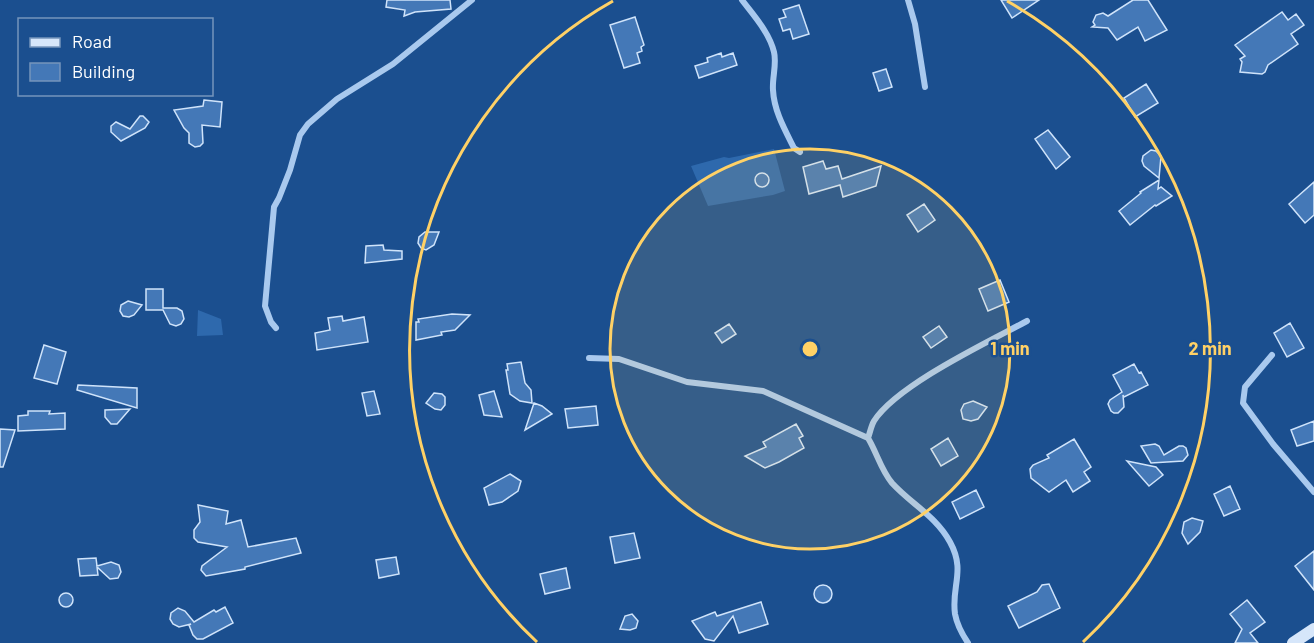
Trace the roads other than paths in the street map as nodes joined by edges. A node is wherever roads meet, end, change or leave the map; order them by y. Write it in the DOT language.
graph roads {
  1 [pos="472,0"];
  2 [pos="742,0"];
  3 [pos="908,0"];
  4 [pos="925,87"];
  5 [pos="800,152"];
  6 [pos="1026,321"];
  7 [pos="276,328"];
  8 [pos="1272,355"];
  9 [pos="589,358"];
  10 [pos="868,438"];
  11 [pos="1314,492"];
  12 [pos="1314,629"];
  13 [pos="968,643"];
  14 [pos="1293,643"];
  1 -- 7 [label="street"];
  2 -- 5 [label="street"];
  3 -- 4 [label="street"];
  6 -- 10 [label="street"];
  8 -- 11 [label="street"];
  9 -- 10 [label="street"];
  10 -- 13 [label="street"];
  12 -- 14 [label="street"];
}
